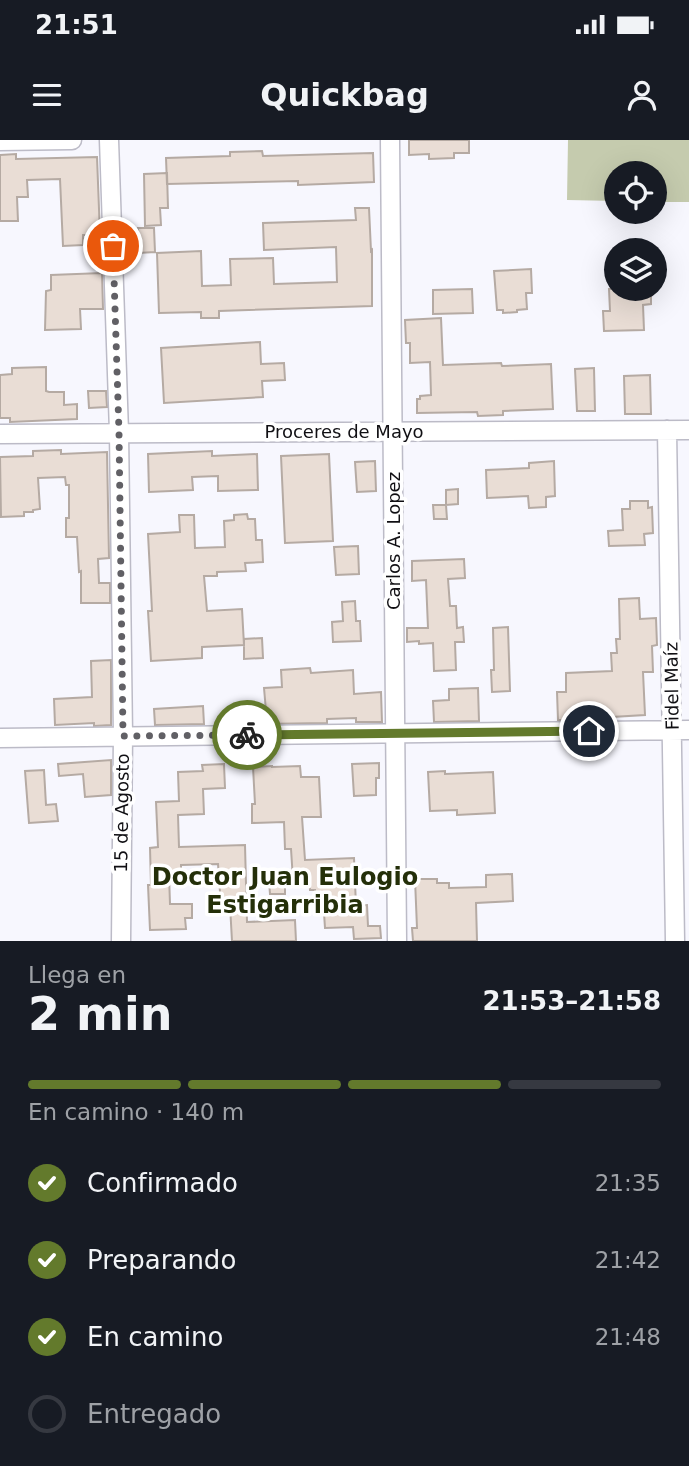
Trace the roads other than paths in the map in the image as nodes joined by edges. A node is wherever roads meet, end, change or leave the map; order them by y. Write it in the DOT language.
graph roads {
  1 [pos="72,140"];
  2 [pos="109,140"];
  3 [pos="390,140"];
  4 [pos="0,141"];
  5 [pos="667,430"];
  6 [pos="689,430"];
  7 [pos="119,432"];
  8 [pos="393,432"];
  9 [pos="0,433"];
  10 [pos="681,730"];
  11 [pos="395,733"];
  12 [pos="123,736"];
  13 [pos="0,738"];
  14 [pos="121,941"];
  15 [pos="397,941"];
  16 [pos="675,941"];
  1 -- 4 [label="street"];
  2 -- 7 [label="street, 15 de Agosto"];
  3 -- 8 [label="street, Carlos A. Lopez"];
  5 -- 6 [label="street, Proceres de Mayo"];
  5 -- 8 [label="street, Proceres de Mayo"];
  5 -- 10 [label="street, Fidel Maíz"];
  7 -- 8 [label="street, Proceres de Mayo"];
  7 -- 9 [label="street, Proceres de Mayo"];
  7 -- 12 [label="street, 15 de Agosto"];
  8 -- 11 [label="street, Carlos A. Lopez"];
  10 -- 11 [label="street"];
  10 -- 16 [label="street, Fidel Maíz"];
  11 -- 12 [label="street"];
  11 -- 15 [label="street, Carlos A. Lopez"];
  12 -- 13 [label="street"];
  12 -- 14 [label="street, 15 de Agosto"];
}
